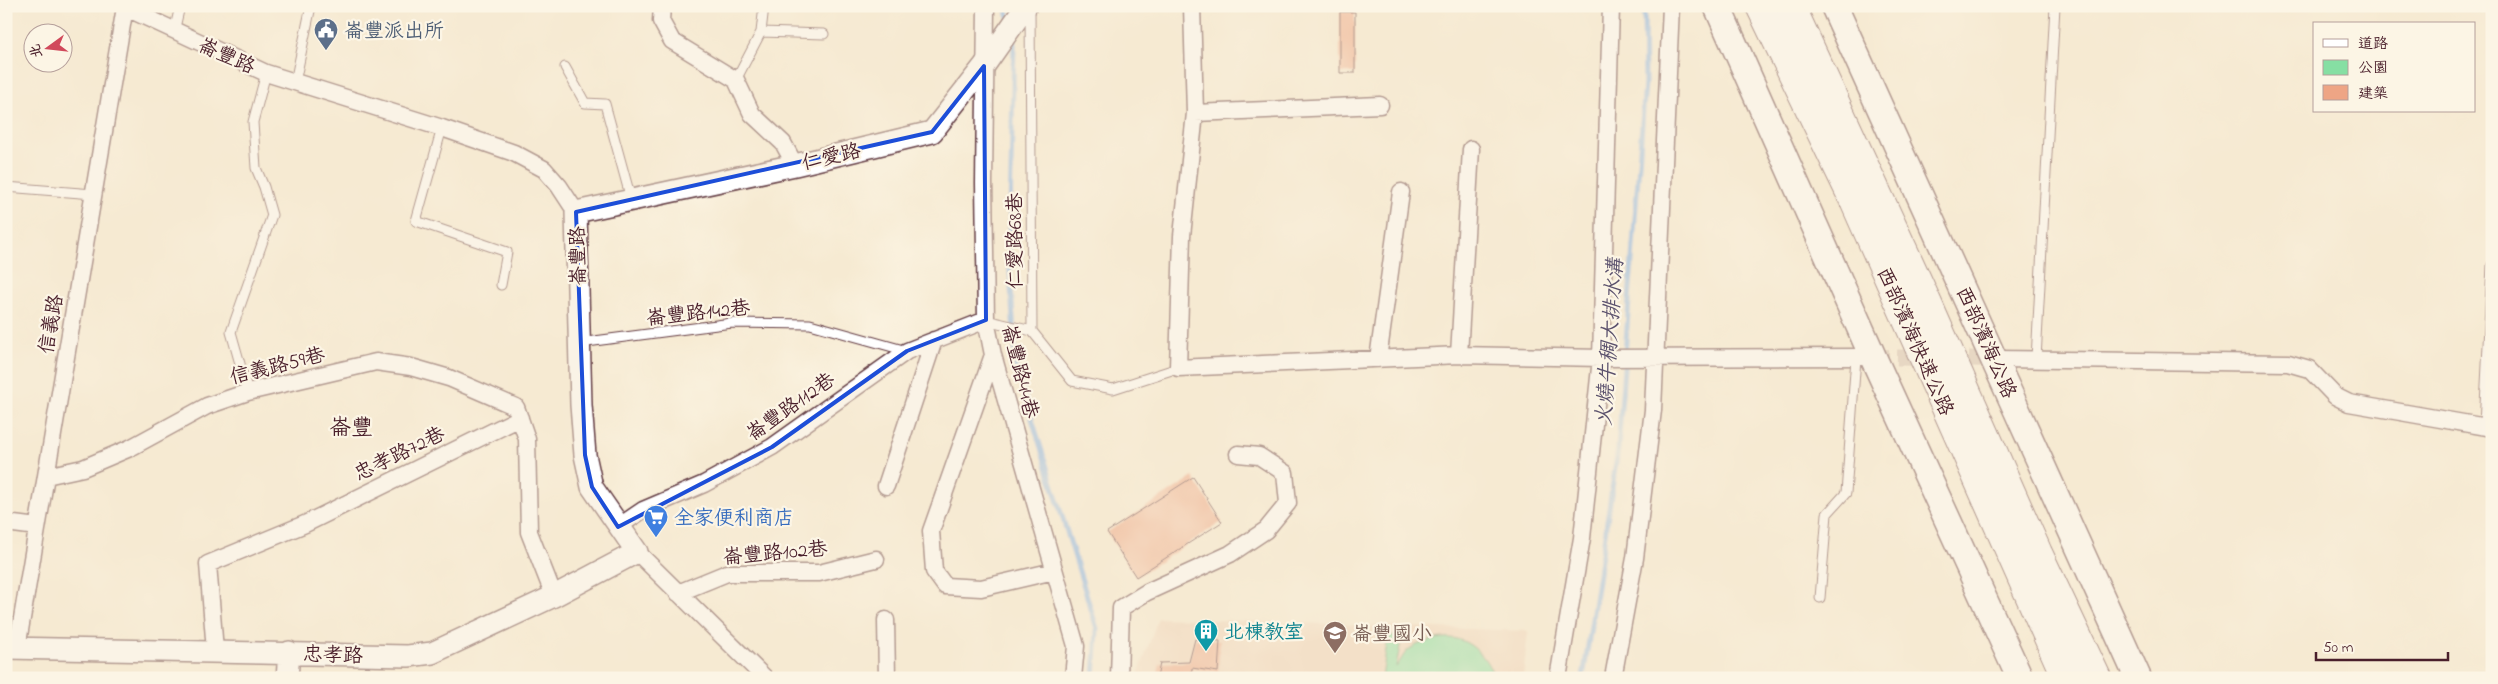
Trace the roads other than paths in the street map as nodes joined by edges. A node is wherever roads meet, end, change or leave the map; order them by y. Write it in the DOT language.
graph roads {
  1 [pos="180,6"];
  2 [pos="310,6"];
  3 [pos="662,6"];
  4 [pos="764,6"];
  5 [pos="986,6"];
  6 [pos="1026,6"];
  7 [pos="1030,6"];
  8 [pos="1192,6"];
  9 [pos="1611,6"];
  10 [pos="1671,6"];
  11 [pos="1717,6"];
  12 [pos="1760,6"];
  13 [pos="1791,6"];
  14 [pos="1834,6"];
  15 [pos="2055,6"];
  16 [pos="124,7"];
  17 [pos="174,32"];
  18 [pos="761,32"];
  19 [pos="824,34"];
  20 [pos="984,66"];
  21 [pos="565,67"];
  22 [pos="266,73"];
  23 [pos="736,80"];
  24 [pos="295,82"];
  25 [pos="1380,105"];
  26 [pos="1195,113"];
  27 [pos="442,128"];
  28 [pos="1472,149"];
  29 [pos="795,164"];
  30 [pos="6,187"];
  31 [pos="1401,192"];
  32 [pos="93,194"];
  33 [pos="631,199"];
  34 [pos="576,212"];
  35 [pos="2492,265"];
  36 [pos="501,285"];
  37 [pos="986,320"];
  38 [pos="1032,331"];
  39 [pos="934,340"];
  40 [pos="580,343"];
  41 [pos="907,351"];
  42 [pos="993,355"];
  43 [pos="1459,355"];
  44 [pos="1865,357"];
  45 [pos="1601,358"];
  46 [pos="1656,358"];
  47 [pos="1378,359"];
  48 [pos="1995,359"];
  49 [pos="2036,359"];
  50 [pos="1178,368"];
  51 [pos="248,392"];
  52 [pos="520,418"];
  53 [pos="2488,426"];
  54 [pos="1238,454"];
  55 [pos="46,476"];
  56 [pos="886,486"];
  57 [pos="6,523"];
  58 [pos="618,526"];
  59 [pos="37,527"];
  60 [pos="637,552"];
  61 [pos="876,559"];
  62 [pos="1054,571"];
  63 [pos="678,592"];
  64 [pos="554,596"];
  65 [pos="1820,598"];
  66 [pos="886,620"];
  67 [pos="12,648"];
  68 [pos="215,651"];
  69 [pos="289,652"];
  70 [pos="287,678"];
  71 [pos="766,678"];
  72 [pos="887,678"];
  73 [pos="1072,678"];
  74 [pos="1119,678"];
  75 [pos="1558,678"];
  76 [pos="1613,678"];
  77 [pos="2020,678"];
  78 [pos="2066,678"];
  79 [pos="2097,678"];
  80 [pos="2138,678"];
  1 -- 17 [label="lane"];
  2 -- 24 [label="lane"];
  3 -- 23 [label="street"];
  4 -- 18 [label="lane"];
  5 -- 20 [label="street, 崙豐路44巷"];
  6 -- 20 [label="street, 仁愛路"];
  7 -- 38 [label="lane, 仁愛路68巷"];
  8 -- 26 [label="street"];
  9 -- 45 [label="street"];
  10 -- 46 [label="street"];
  11 -- 44 [label="main road"];
  12 -- 78 [label="highway, 西部濱海快速公路"];
  13 -- 79 [label="highway, 西部濱海快速公路"];
  14 -- 48 [label="main road, 西部濱海公路"];
  15 -- 49 [label="lane"];
  16 -- 17 [label="street, 崙豐路"];
  16 -- 32 [label="street, 信義路"];
  17 -- 22 [label="street, 崙豐路"];
  18 -- 19 [label="lane"];
  18 -- 23 [label="lane"];
  20 -- 29 [label="street, 仁愛路"];
  20 -- 37 [label="street, 崙豐路44巷"];
  21 -- 33 [label="lane"];
  22 -- 24 [label="street, 崙豐路"];
  22 -- 51 [label="lane"];
  23 -- 29 [label="street"];
  24 -- 27 [label="street, 崙豐路"];
  25 -- 26 [label="street"];
  26 -- 50 [label="street"];
  27 -- 34 [label="street, 崙豐路"];
  27 -- 36 [label="lane"];
  28 -- 43 [label="street"];
  29 -- 33 [label="street, 仁愛路"];
  30 -- 32 [label="lane"];
  31 -- 47 [label="street"];
  32 -- 55 [label="street, 信義路"];
  33 -- 34 [label="street, 仁愛路"];
  34 -- 40 [label="street, 崙豐路"];
  35 -- 53 [label="lane"];
  37 -- 38 [label="lane"];
  37 -- 39 [label="street, 崙豐路112巷"];
  37 -- 42 [label="street, 崙豐路44巷"];
  38 -- 50 [label="lane"];
  39 -- 41 [label="street, 崙豐路112巷"];
  39 -- 56 [label="street"];
  40 -- 41 [label="lane, 崙豐路142巷"];
  40 -- 58 [label="street, 崙豐路"];
  41 -- 58 [label="street, 崙豐路112巷"];
  42 -- 62 [label="street, 崙豐路44巷"];
  42 -- 62 [label="street"];
  43 -- 45 [label="street"];
  43 -- 47 [label="street"];
  44 -- 46 [label="street"];
  44 -- 65 [label="lane"];
  44 -- 77 [label="main road"];
  45 -- 46 [label="street"];
  45 -- 75 [label="street"];
  46 -- 76 [label="street"];
  47 -- 50 [label="street"];
  48 -- 49 [label="street"];
  48 -- 80 [label="main road, 西部濱海公路"];
  49 -- 53 [label="street"];
  51 -- 52 [label="street, 信義路59巷"];
  51 -- 55 [label="street, 信義路59巷"];
  52 -- 64 [label="street"];
  52 -- 68 [label="street, 忠孝路72巷"];
  54 -- 74 [label="street"];
  55 -- 59 [label="street, 信義路"];
  57 -- 59 [label="street"];
  58 -- 60 [label="street, 崙豐路"];
  59 -- 67 [label="street, 信義路"];
  60 -- 63 [label="street, 崙豐路"];
  60 -- 64 [label="street, 忠孝路"];
  61 -- 63 [label="street, 崙豐路102巷"];
  62 -- 73 [label="street, 崙豐路44巷"];
  63 -- 71 [label="street, 崙豐路"];
  64 -- 69 [label="street, 忠孝路"];
  66 -- 72 [label="street"];
  67 -- 68 [label="street, 忠孝路"];
  68 -- 69 [label="street, 忠孝路"];
  69 -- 70 [label="street"];
}
